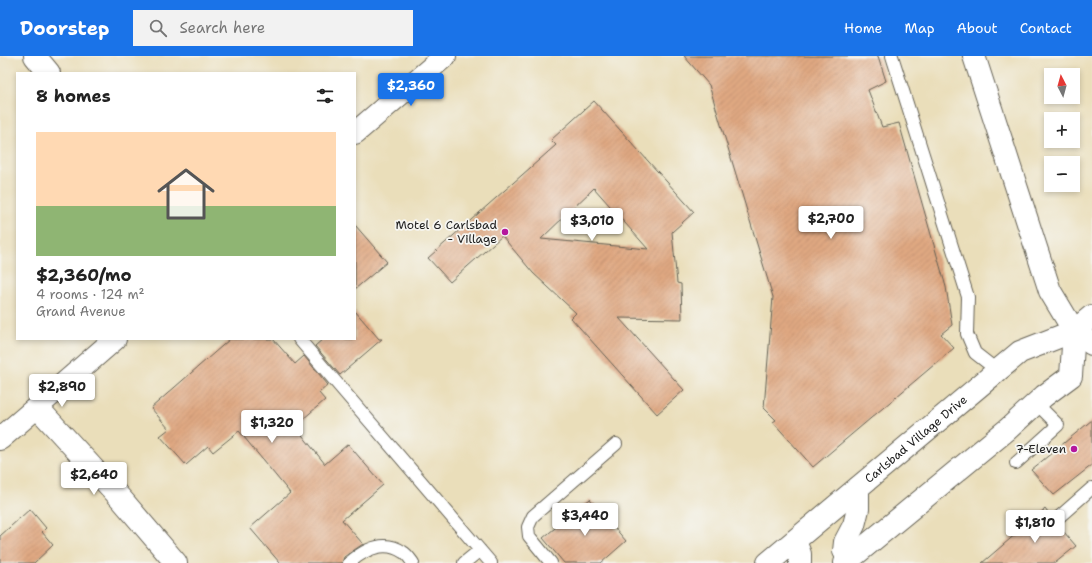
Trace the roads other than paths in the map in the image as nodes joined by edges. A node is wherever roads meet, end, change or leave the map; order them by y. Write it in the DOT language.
graph roads {
  1 [pos="35,56"];
  2 [pos="445,56"];
  3 [pos="892,56"];
  4 [pos="974,56"];
  5 [pos="48,72"];
  6 [pos="356,132"];
  7 [pos="1092,316"];
  8 [pos="1074,331"];
  9 [pos="114,340"];
  10 [pos="300,340"];
  11 [pos="1092,344"];
  12 [pos="998,371"];
  13 [pos="1036,403"];
  14 [pos="37,407"];
  15 [pos="0,439"];
  16 [pos="616,444"];
  17 [pos="1016,463"];
  18 [pos="858,488"];
  19 [pos="1092,488"];
  20 [pos="1059,517"];
  21 [pos="795,541"];
  22 [pos="480,550"];
  23 [pos="849,562"];
  24 [pos="176,563"];
  25 [pos="349,563"];
  26 [pos="413,563"];
  27 [pos="464,563"];
  28 [pos="491,563"];
  29 [pos="551,563"];
  30 [pos="768,563"];
  31 [pos="800,563"];
  1 -- 5 [label="main road"];
  2 -- 6 [label="main road"];
  3 -- 12 [label="lane"];
  4 -- 8 [label="main road"];
  7 -- 8 [label="main road, Carlsbad Village Drive"];
  8 -- 11 [label="main road"];
  8 -- 12 [label="main road, Carlsbad Village Drive"];
  8 -- 13 [label="main road"];
  9 -- 14 [label="main road"];
  10 -- 22 [label="lane"];
  12 -- 18 [label="main road, Carlsbad Village Drive"];
  13 -- 17 [label="lane"];
  13 -- 23 [label="main road"];
  14 -- 15 [label="main road"];
  14 -- 24 [label="main road"];
  16 -- 29 [label="lane"];
  18 -- 21 [label="main road, Carlsbad Village Drive"];
  18 -- 23 [label="main road"];
  19 -- 20 [label="lane"];
  21 -- 30 [label="main road, Carlsbad Village Drive"];
  21 -- 31 [label="main road"];
  22 -- 27 [label="lane"];
  22 -- 28 [label="lane"];
  25 -- 26 [label="lane"];
}
